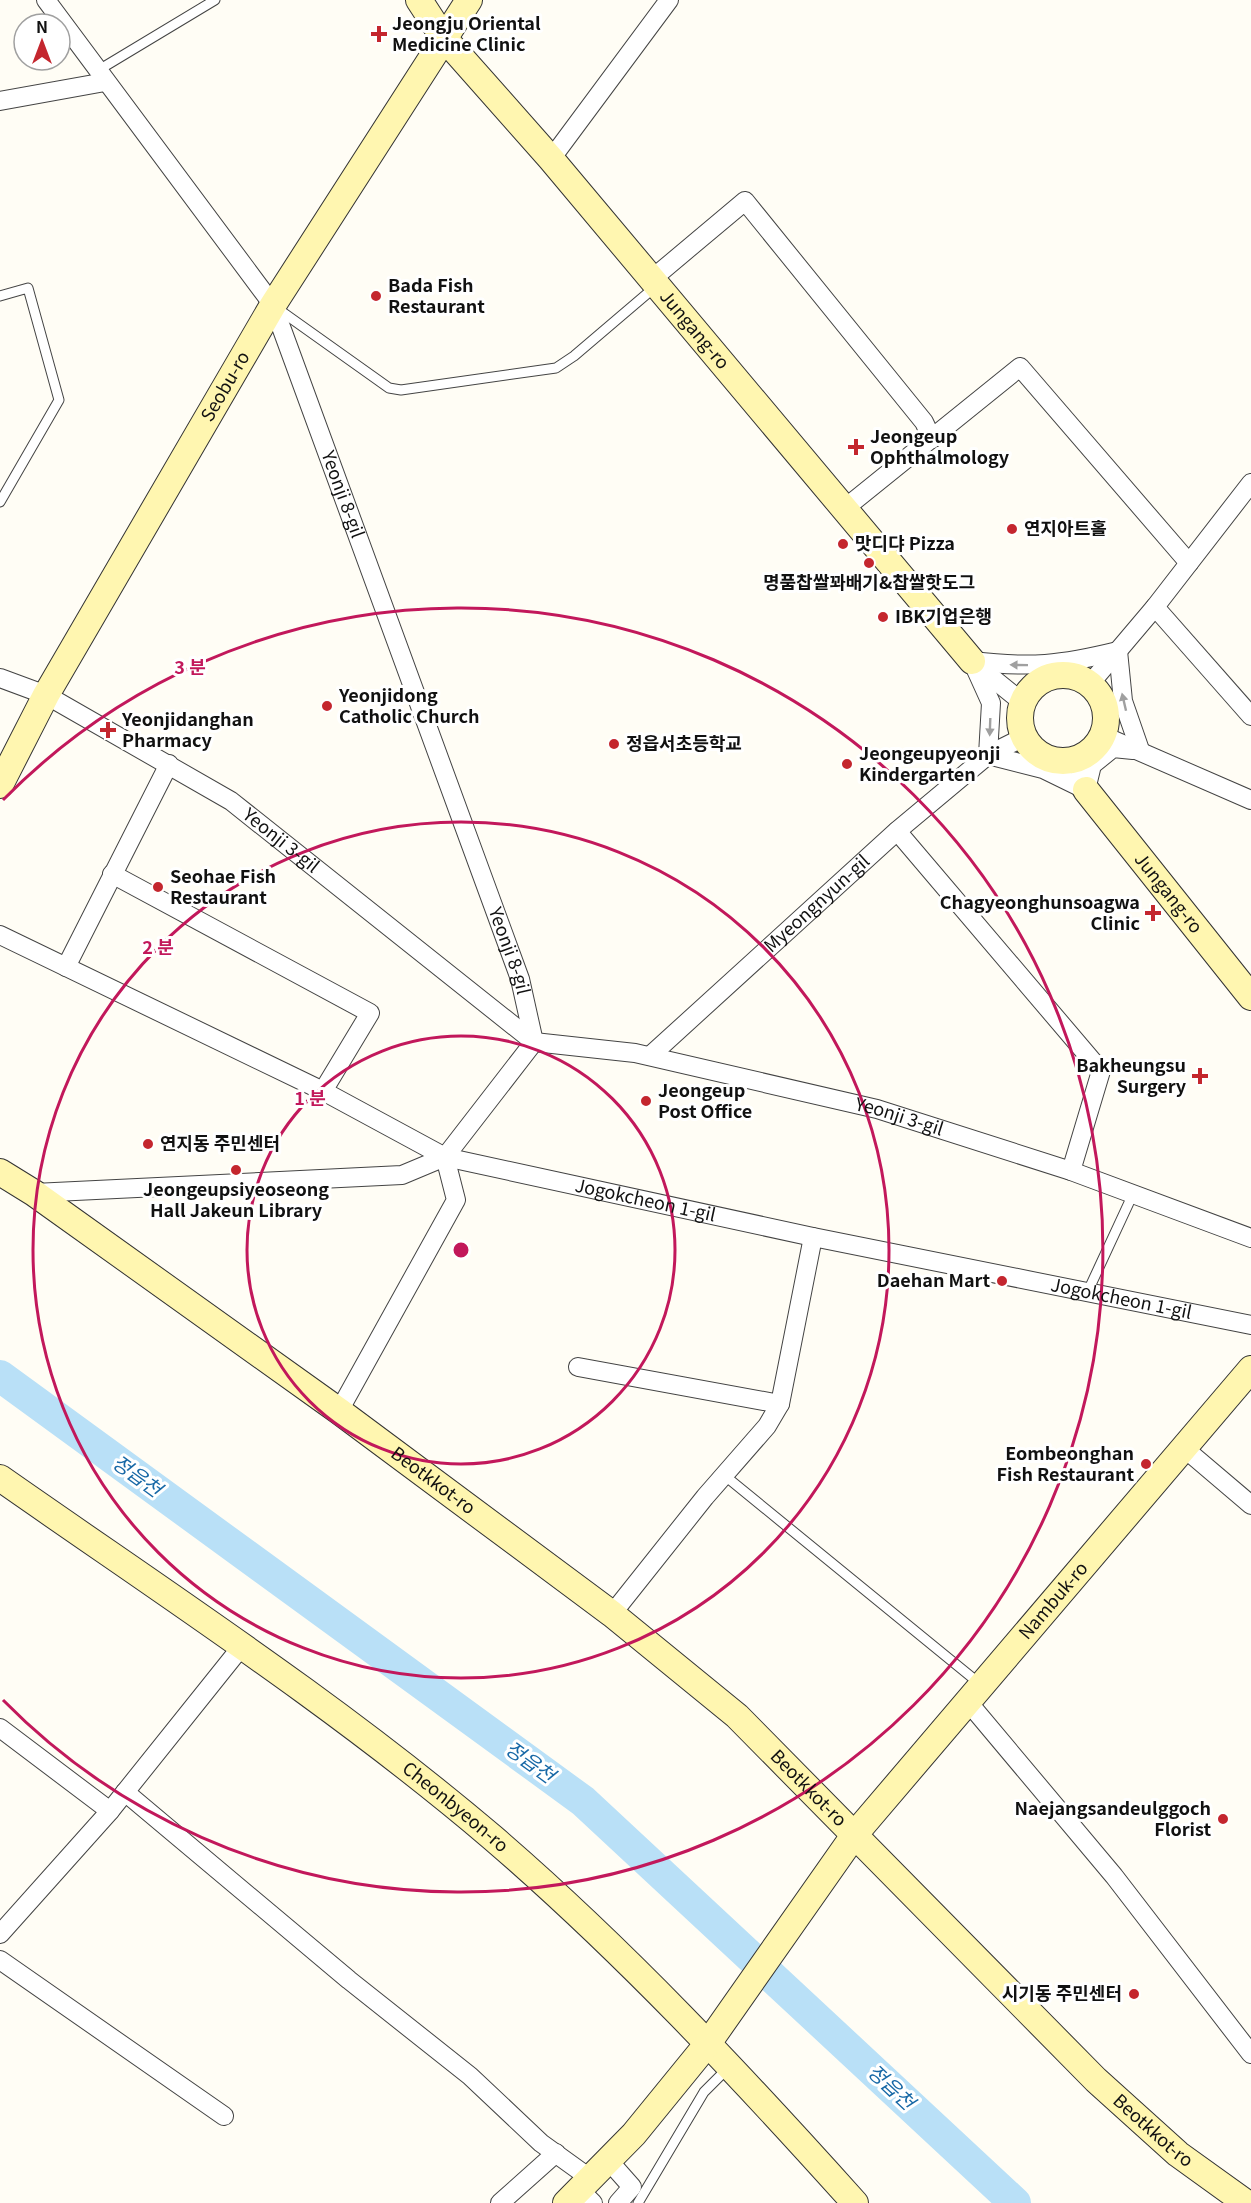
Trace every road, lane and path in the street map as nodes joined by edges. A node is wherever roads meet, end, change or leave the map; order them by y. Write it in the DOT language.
graph roads {
  1 [pos="46,0"];
  2 [pos="214,0"];
  3 [pos="419,0"];
  4 [pos="469,0"];
  5 [pos="669,0"];
  6 [pos="443,37"];
  7 [pos="101,77"];
  8 [pos="0,101"];
  9 [pos="551,159"];
  10 [pos="654,282"];
  11 [pos="0,296"];
  12 [pos="273,305"];
  13 [pos="932,439"];
  14 [pos="1251,483"];
  15 [pos="0,502"];
  16 [pos="844,509"];
  17 [pos="1189,563"];
  18 [pos="1155,607"];
  19 [pos="1118,651"];
  20 [pos="972,661"];
  21 [pos="0,678"];
  22 [pos="1089,685"];
  23 [pos="46,695"];
  24 [pos="1022,702"];
  25 [pos="1251,716"];
  26 [pos="1104,736"];
  27 [pos="1023,737"];
  28 [pos="1140,750"];
  29 [pos="988,755"];
  30 [pos="1076,759"];
  31 [pos="169,764"];
  32 [pos="0,785"];
  33 [pos="1086,790"];
  34 [pos="1251,800"];
  35 [pos="897,831"];
  36 [pos="112,874"];
  37 [pos="0,935"];
  38 [pos="66,967"];
  39 [pos="1251,997"];
  40 [pos="534,1042"];
  41 [pos="650,1056"];
  42 [pos="323,1091"];
  43 [pos="445,1157"];
  44 [pos="0,1172"];
  45 [pos="1071,1172"];
  46 [pos="34,1193"];
  47 [pos="1133,1194"];
  48 [pos="813,1237"];
  49 [pos="1251,1238"];
  50 [pos="1088,1291"];
  51 [pos="1251,1324"];
  52 [pos="578,1367"];
  53 [pos="1251,1369"];
  54 [pos="780,1404"];
  55 [pos="339,1411"];
  56 [pos="1184,1448"];
  57 [pos="724,1475"];
  58 [pos="0,1478"];
  59 [pos="1251,1505"];
  60 [pos="612,1614"];
  61 [pos="242,1646"];
  62 [pos="975,1694"];
  63 [pos="0,1728"];
  64 [pos="125,1792"];
  65 [pos="110,1811"];
  66 [pos="855,1834"];
  67 [pos="0,1934"];
  68 [pos="0,1960"];
  69 [pos="709,2042"];
  70 [pos="1251,2054"];
  71 [pos="730,2066"];
  72 [pos="224,2116"];
  73 [pos="556,2153"];
  74 [pos="609,2161"];
  75 [pos="583,2194"];
  76 [pos="849,2201"];
  77 [pos="500,2203"];
  78 [pos="618,2203"];
  79 [pos="638,2203"];
  80 [pos="1246,2203"];
  1 -- 7 [label="street, Yeonji 8-gil"];
  2 -- 7 [label="lane"];
  3 -- 6 [label="street, Jungang-ro"];
  4 -- 6 [label="street, Seobu-ro"];
  5 -- 9 [label="street"];
  6 -- 9 [label="street, Jungang-ro"];
  6 -- 12 [label="street, Seobu-ro"];
  7 -- 8 [label="street"];
  7 -- 12 [label="street, Yeonji 8-gil"];
  9 -- 10 [label="street, Jungang-ro"];
  10 -- 12 [label="lane"];
  10 -- 13 [label="street"];
  10 -- 16 [label="street, Jungang-ro"];
  11 -- 15 [label="lane"];
  12 -- 23 [label="street, Seobu-ro"];
  12 -- 40 [label="street, Yeonji 8-gil"];
  13 -- 16 [label="street"];
  13 -- 17 [label="street"];
  14 -- 17 [label="street"];
  16 -- 20 [label="street, Jungang-ro"];
  17 -- 18 [label="street"];
  18 -- 19 [label="street"];
  18 -- 25 [label="street"];
  19 -- 20 [label="street, one-way"];
  19 -- 22 [label="street"];
  28 -- 19 [label="street, one-way"];
  20 -- 24 [label="street"];
  20 -- 29 [label="street, one-way"];
  21 -- 23 [label="street, Yeonji 3-gil"];
  22 -- 24 [label="street"];
  22 -- 26 [label="street"];
  23 -- 31 [label="street, Yeonji 3-gil"];
  23 -- 32 [label="street, Seobu-ro"];
  24 -- 27 [label="street"];
  26 -- 28 [label="street"];
  26 -- 30 [label="street"];
  27 -- 29 [label="street, Myeongnyun-gil"];
  27 -- 30 [label="street"];
  28 -- 33 [label="street"];
  28 -- 34 [label="street"];
  29 -- 33 [label="street"];
  29 -- 35 [label="street, Myeongnyun-gil"];
  30 -- 33 [label="street"];
  31 -- 36 [label="street"];
  31 -- 40 [label="street, Yeonji 3-gil"];
  33 -- 39 [label="street, Jungang-ro"];
  35 -- 41 [label="street, Myeongnyun-gil"];
  35 -- 45 [label="street"];
  36 -- 38 [label="street"];
  36 -- 42 [label="street"];
  37 -- 38 [label="street, Jogokcheon 1-gil"];
  38 -- 42 [label="street, Jogokcheon 1-gil"];
  40 -- 41 [label="street, Yeonji 3-gil"];
  40 -- 43 [label="street"];
  41 -- 45 [label="street, Yeonji 3-gil"];
  42 -- 43 [label="street, Jogokcheon 1-gil"];
  43 -- 46 [label="street"];
  43 -- 48 [label="street, Jogokcheon 1-gil"];
  43 -- 55 [label="street"];
  44 -- 46 [label="street, Beotkkot-ro"];
  45 -- 47 [label="street, Yeonji 3-gil"];
  46 -- 55 [label="street, Beotkkot-ro"];
  47 -- 49 [label="street, Yeonji 3-gil"];
  47 -- 50 [label="lane"];
  48 -- 50 [label="street, Jogokcheon 1-gil"];
  48 -- 54 [label="street"];
  50 -- 51 [label="street, Jogokcheon 1-gil"];
  52 -- 54 [label="street"];
  53 -- 56 [label="street, Nambuk-ro"];
  54 -- 57 [label="street"];
  55 -- 60 [label="street, Beotkkot-ro"];
  56 -- 59 [label="street"];
  56 -- 62 [label="street, Nambuk-ro"];
  57 -- 60 [label="street"];
  57 -- 62 [label="lane"];
  58 -- 61 [label="street, Cheonbyeon-ro"];
  60 -- 66 [label="street, Beotkkot-ro"];
  61 -- 64 [label="street"];
  61 -- 69 [label="street, Cheonbyeon-ro"];
  62 -- 66 [label="street, Nambuk-ro"];
  62 -- 70 [label="street"];
  63 -- 65 [label="street"];
  64 -- 65 [label="street"];
  64 -- 73 [label="street"];
  65 -- 67 [label="street"];
  66 -- 69 [label="street, Nambuk-ro"];
  66 -- 80 [label="street, Beotkkot-ro"];
  68 -- 72 [label="street"];
  69 -- 71 [label="street, Cheonbyeon-ro"];
  69 -- 74 [label="street, Nambuk-ro"];
  71 -- 76 [label="street, Cheonbyeon-ro"];
  71 -- 79 [label="lane"];
  73 -- 75 [label="street"];
  73 -- 77 [label="street"];
  74 -- 75 [label="street, Nambuk-ro"];
  74 -- 78 [label="street"];
}
